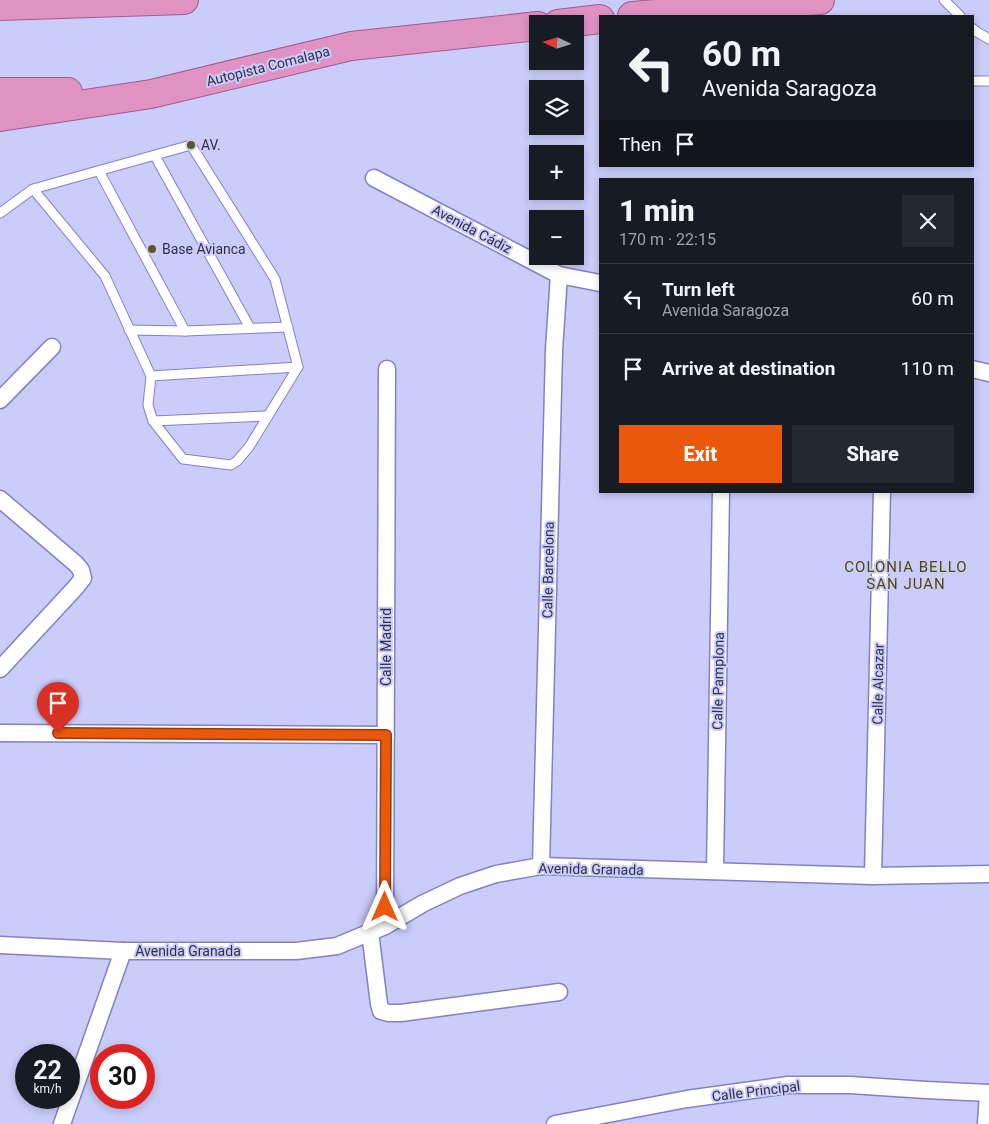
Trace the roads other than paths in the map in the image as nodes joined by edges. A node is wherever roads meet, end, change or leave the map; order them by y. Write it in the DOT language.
graph roads {
  1 [pos="184,0"];
  2 [pos="820,0"];
  3 [pos="944,0"];
  4 [pos="73,3"];
  5 [pos="0,6"];
  6 [pos="0,13"];
  7 [pos="644,15"];
  8 [pos="959,15"];
  9 [pos="599,19"];
  10 [pos="584,21"];
  11 [pos="529,27"];
  12 [pos="974,29"];
  13 [pos="989,39"];
  14 [pos="974,81"];
  15 [pos="989,81"];
  16 [pos="0,92"];
  17 [pos="151,94"];
  18 [pos="0,117"];
  19 [pos="155,156"];
  20 [pos="99,171"];
  21 [pos="374,178"];
  22 [pos="33,189"];
  23 [pos="0,213"];
  24 [pos="559,275"];
  25 [pos="599,284"];
  26 [pos="288,327"];
  27 [pos="250,328"];
  28 [pos="129,330"];
  29 [pos="184,331"];
  30 [pos="52,347"];
  31 [pos="298,367"];
  32 [pos="387,369"];
  33 [pos="974,369"];
  34 [pos="989,372"];
  35 [pos="151,376"];
  36 [pos="0,400"];
  37 [pos="268,416"];
  38 [pos="153,421"];
  39 [pos="722,493"];
  40 [pos="882,493"];
  41 [pos="0,499"];
  42 [pos="0,669"];
  43 [pos="0,733"];
  44 [pos="386,735"];
  45 [pos="541,866"];
  46 [pos="715,871"];
  47 [pos="989,874"];
  48 [pos="873,876"];
  49 [pos="385,926"];
  50 [pos="370,932"];
  51 [pos="0,945"];
  52 [pos="123,951"];
  53 [pos="558,992"];
  54 [pos="989,1093"];
  55 [pos="62,1124"];
  56 [pos="555,1124"];
  57 [pos="986,1124"];
  1 -- 4 [label="highway"];
  2 -- 7 [label="highway"];
  3 -- 8 [label="lane"];
  4 -- 5 [label="highway"];
  4 -- 6 [label="highway"];
  9 -- 10 [label="highway"];
  11 -- 17 [label="highway, Autopista Comalapa"];
  12 -- 13 [label="lane"];
  14 -- 15 [label="lane"];
  16 -- 17 [label="highway"];
  17 -- 18 [label="highway, Autopista Comalapa"];
  19 -- 20 [label="lane"];
  19 -- 26 [label="lane"];
  19 -- 27 [label="lane"];
  20 -- 22 [label="lane"];
  20 -- 29 [label="lane"];
  21 -- 24 [label="street, Avenida Cádiz"];
  22 -- 23 [label="lane"];
  22 -- 28 [label="lane"];
  24 -- 25 [label="street, Avenida Cádiz"];
  24 -- 45 [label="street, Calle Barcelona"];
  26 -- 27 [label="lane"];
  26 -- 31 [label="lane"];
  27 -- 29 [label="lane"];
  28 -- 29 [label="lane"];
  28 -- 35 [label="lane"];
  30 -- 36 [label="street"];
  31 -- 35 [label="lane"];
  31 -- 37 [label="lane"];
  32 -- 44 [label="street, Calle Madrid"];
  33 -- 34 [label="street"];
  35 -- 38 [label="lane"];
  37 -- 38 [label="lane"];
  37 -- 38 [label="lane"];
  39 -- 46 [label="street, Calle Pamplona"];
  40 -- 48 [label="street, Calle Alcazar"];
  41 -- 42 [label="street"];
  43 -- 44 [label="street"];
  44 -- 49 [label="street, Calle Madrid"];
  45 -- 46 [label="street, Avenida Granada"];
  45 -- 49 [label="street, Avenida Granada"];
  46 -- 48 [label="street, Avenida Granada"];
  47 -- 48 [label="street, Avenida Granada"];
  49 -- 50 [label="street, Avenida Granada"];
  50 -- 52 [label="street, Avenida Granada"];
  50 -- 53 [label="street"];
  51 -- 52 [label="street, Avenida Granada"];
  52 -- 55 [label="street"];
  54 -- 56 [label="street, Calle Principal"];
  54 -- 57 [label="street"];
}
